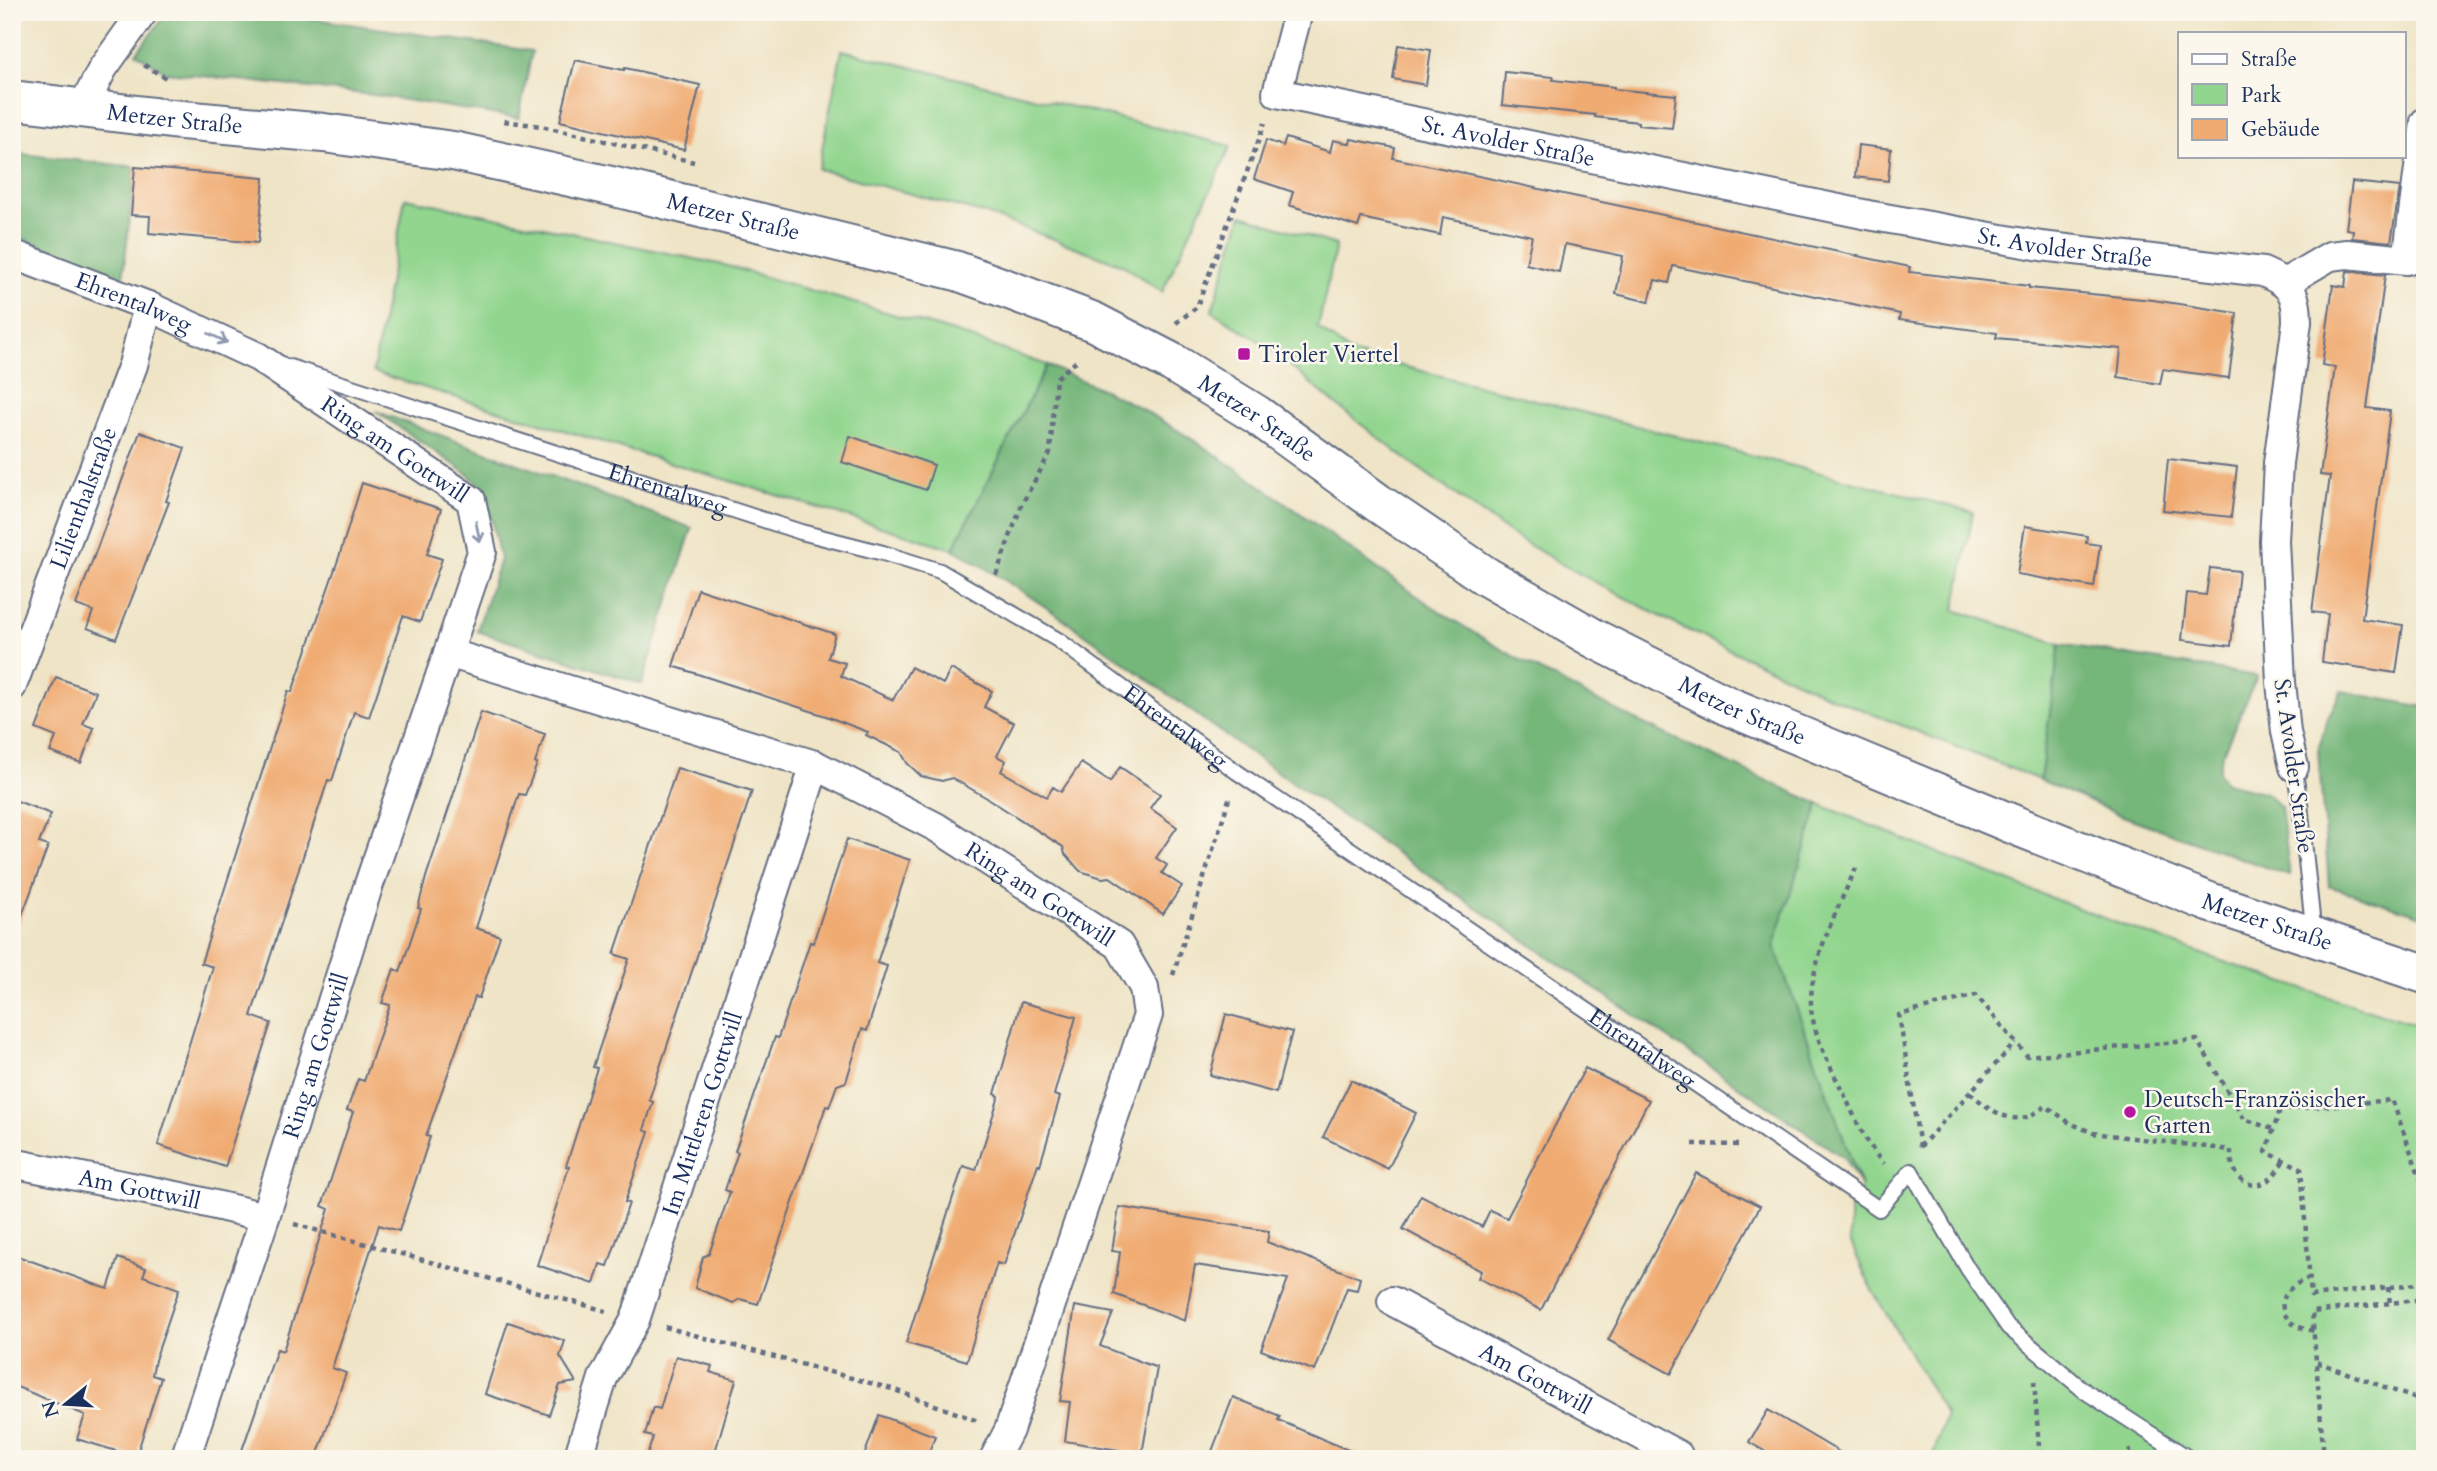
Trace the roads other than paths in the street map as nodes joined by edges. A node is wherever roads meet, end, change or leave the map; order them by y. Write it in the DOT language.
graph roads {
  1 [pos="143,12"];
  2 [pos="1298,12"];
  3 [pos="12,100"];
  4 [pos="83,107"];
  5 [pos="2425,122"];
  6 [pos="12,254"];
  7 [pos="2286,282"];
  8 [pos="148,306"];
  9 [pos="258,357"];
  10 [pos="448,653"];
  11 [pos="12,686"];
  12 [pos="815,765"];
  13 [pos="2294,766"];
  14 [pos="2314,937"];
  15 [pos="2425,974"];
  16 [pos="12,1163"];
  17 [pos="265,1217"];
  18 [pos="1392,1301"];
  19 [pos="1679,1458"];
  20 [pos="185,1459"];
  21 [pos="578,1459"];
  22 [pos="994,1459"];
  23 [pos="2190,1459"];
  1 -- 4 [label="street"];
  2 -- 7 [label="street, St. Avolder Straße"];
  3 -- 4 [label="main road, Metzer Straße"];
  4 -- 14 [label="main road, Metzer Straße"];
  5 -- 7 [label="street"];
  6 -- 8 [label="street, Ehrentalweg"];
  7 -- 13 [label="street, St. Avolder Straße"];
  8 -- 9 [label="street, Ehrentalweg, one-way"];
  8 -- 11 [label="street, Lilienthalstraße"];
  9 -- 10 [label="street, Ring am Gottwill, one-way"];
  9 -- 23 [label="lane, Ehrentalweg"];
  10 -- 12 [label="street, Ring am Gottwill"];
  10 -- 17 [label="street, Ring am Gottwill"];
  12 -- 21 [label="street, Im Mittleren Gottwill"];
  12 -- 22 [label="street, Ring am Gottwill"];
  13 -- 14 [label="lane, St. Avolder Straße"];
  14 -- 15 [label="main road, Metzer Straße"];
  16 -- 17 [label="street, Am Gottwill"];
  17 -- 20 [label="street, Ring am Gottwill"];
  18 -- 19 [label="street, Am Gottwill"];
}
